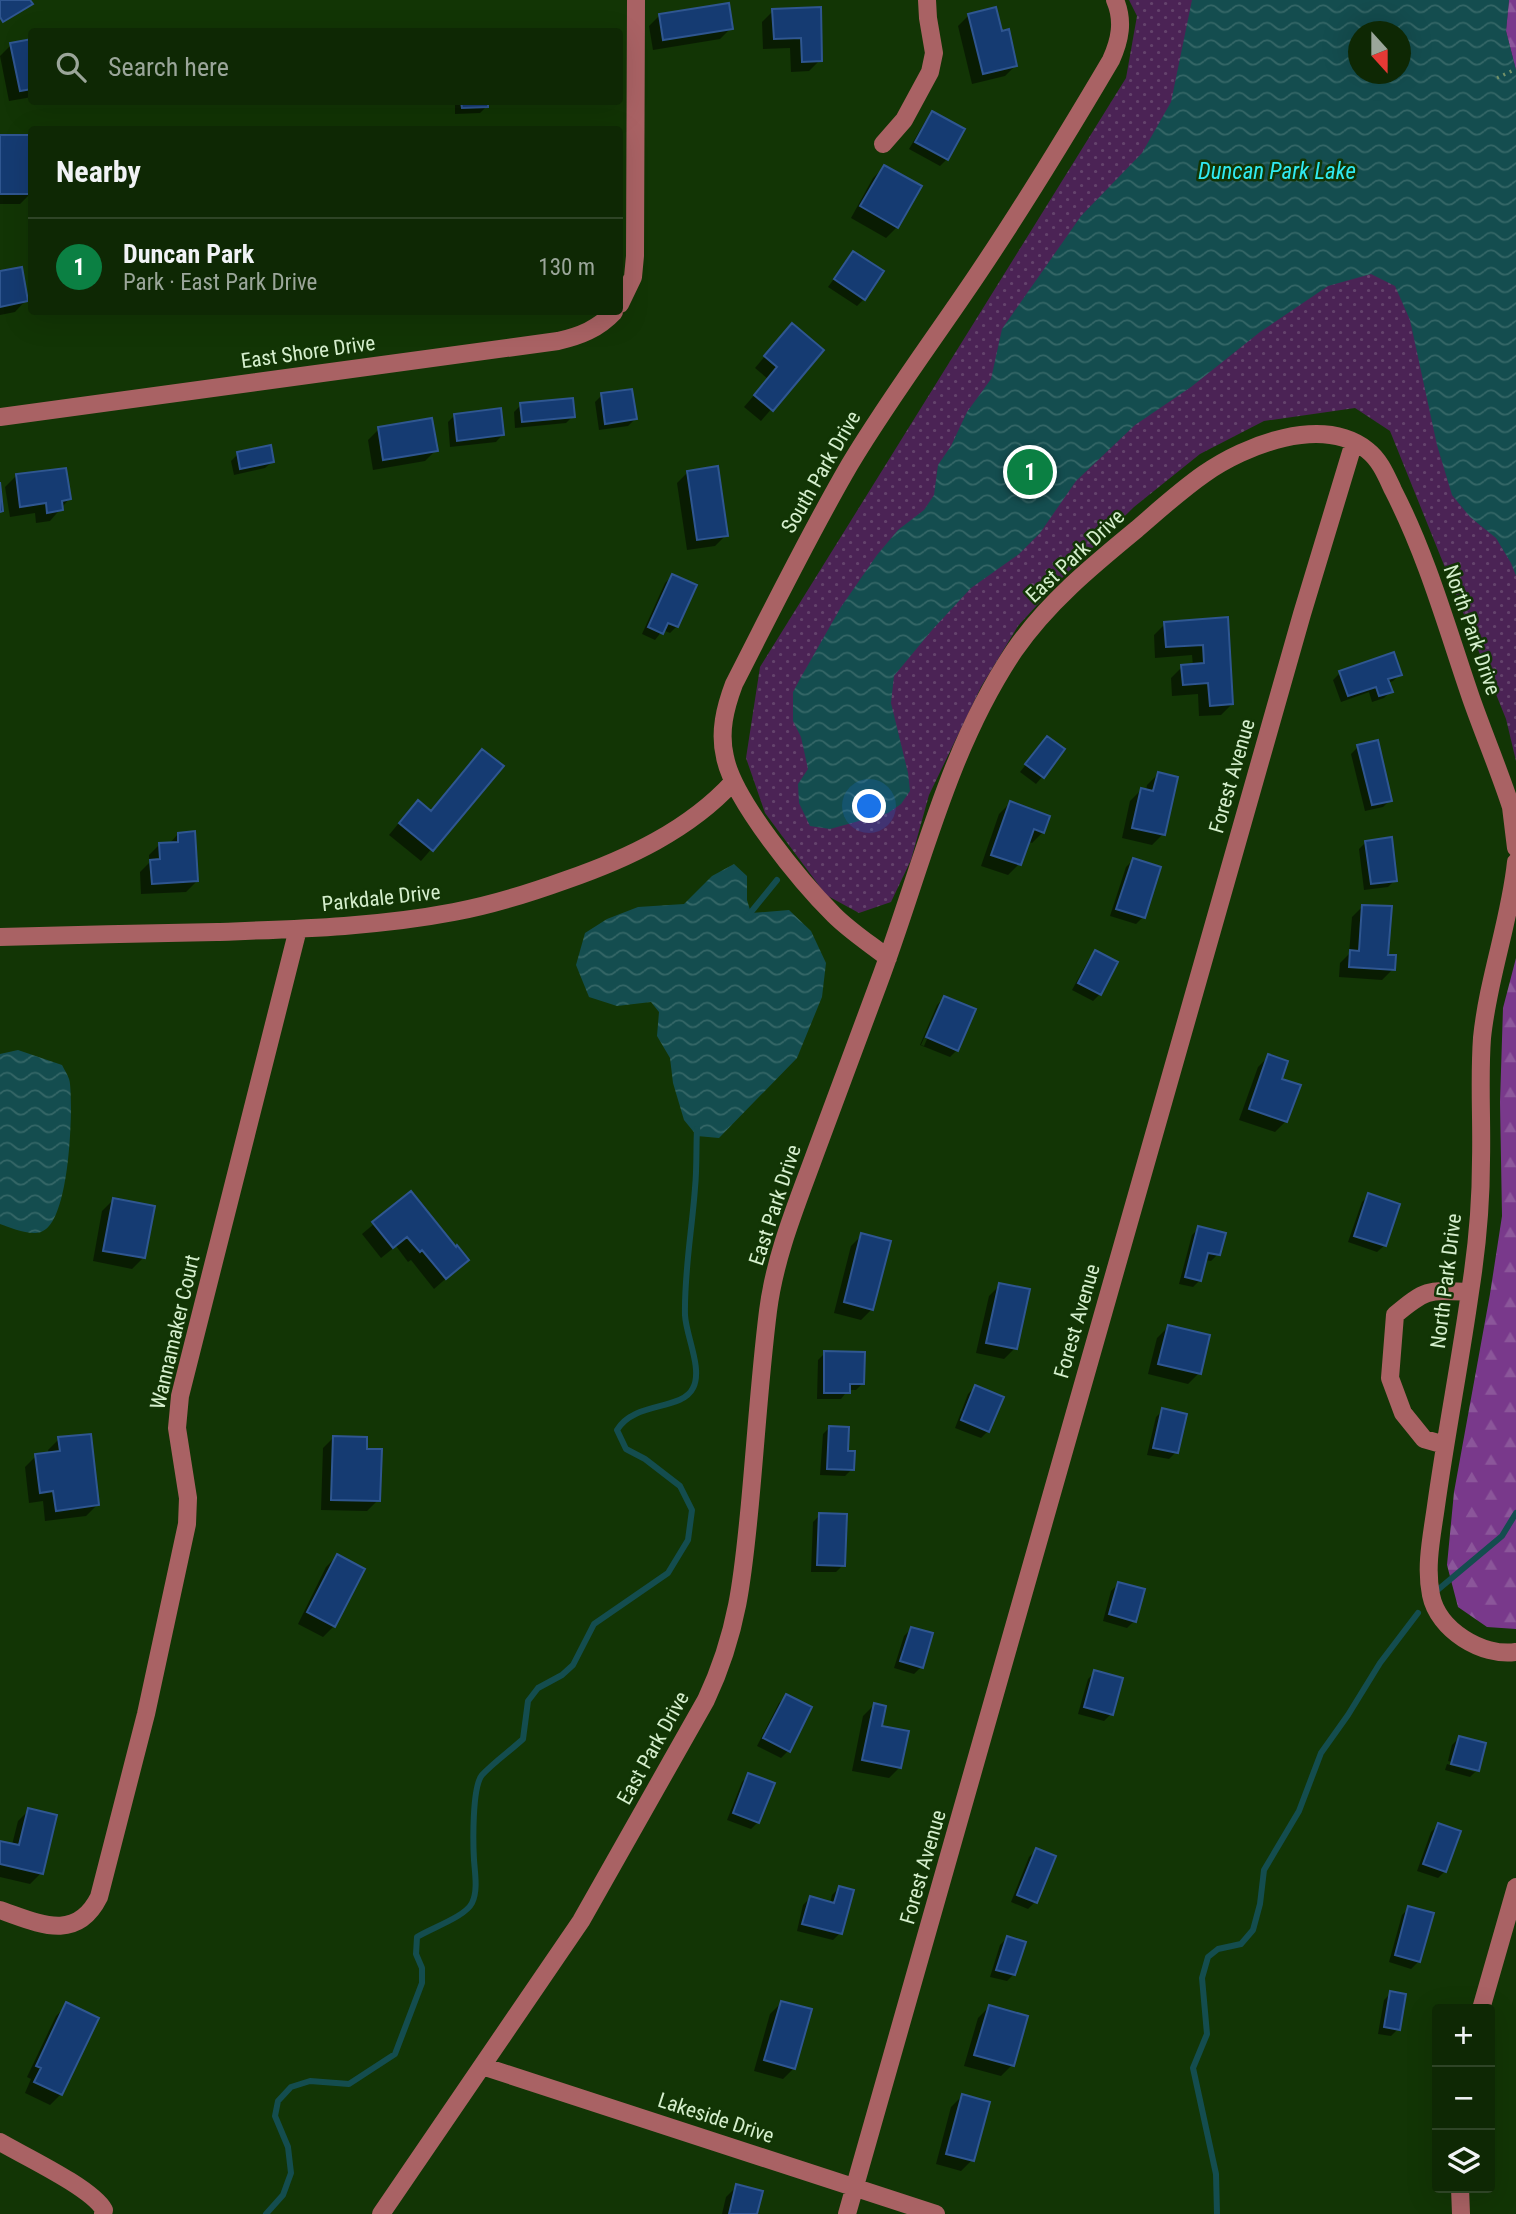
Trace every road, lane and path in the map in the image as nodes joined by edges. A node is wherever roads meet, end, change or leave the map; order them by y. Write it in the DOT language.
graph roads {
  1 [pos="636,0"];
  2 [pos="928,0"];
  3 [pos="1115,0"];
  4 [pos="1516,69"];
  5 [pos="1497,78"];
  6 [pos="883,144"];
  7 [pos="623,298"];
  8 [pos="611,315"];
  9 [pos="0,417"];
  10 [pos="1354,442"];
  11 [pos="733,782"];
  12 [pos="1516,848"];
  13 [pos="1516,862"];
  14 [pos="298,929"];
  15 [pos="0,937"];
  16 [pos="888,958"];
  17 [pos="1470,1292"];
  18 [pos="1445,1444"];
  19 [pos="1516,1651"];
  20 [pos="1516,1886"];
  21 [pos="8,1912"];
  22 [pos="1481,2004"];
  23 [pos="482,2066"];
  24 [pos="0,2142"];
  25 [pos="855,2188"];
  26 [pos="1460,2193"];
  27 [pos="103,2214"];
  28 [pos="381,2214"];
  29 [pos="847,2214"];
  30 [pos="936,2214"];
  31 [pos="1461,2214"];
  1 -- 7 [label="street"];
  2 -- 6 [label="street"];
  3 -- 11 [label="street, South Park Drive"];
  4 -- 5 [label="path"];
  8 -- 9 [label="street, East Shore Drive"];
  10 -- 12 [label="street, North Park Drive"];
  10 -- 16 [label="street, East Park Drive"];
  10 -- 25 [label="street, Forest Avenue"];
  11 -- 14 [label="street, Parkdale Drive"];
  11 -- 16 [label="street, South Park Drive"];
  13 -- 17 [label="street, North Park Drive"];
  14 -- 15 [label="street, Parkdale Drive"];
  14 -- 21 [label="street, Wannamaker Court"];
  16 -- 23 [label="street, East Park Drive"];
  17 -- 18 [label="street, North Park Drive"];
  17 -- 18 [label="street"];
  18 -- 19 [label="street, North Park Drive"];
  20 -- 22 [label="street"];
  23 -- 25 [label="street, Lakeside Drive"];
  23 -- 28 [label="street, East Park Drive"];
  24 -- 27 [label="street"];
  25 -- 29 [label="street, Forest Avenue"];
  25 -- 30 [label="street, Lakeside Drive"];
  26 -- 31 [label="street"];
}
